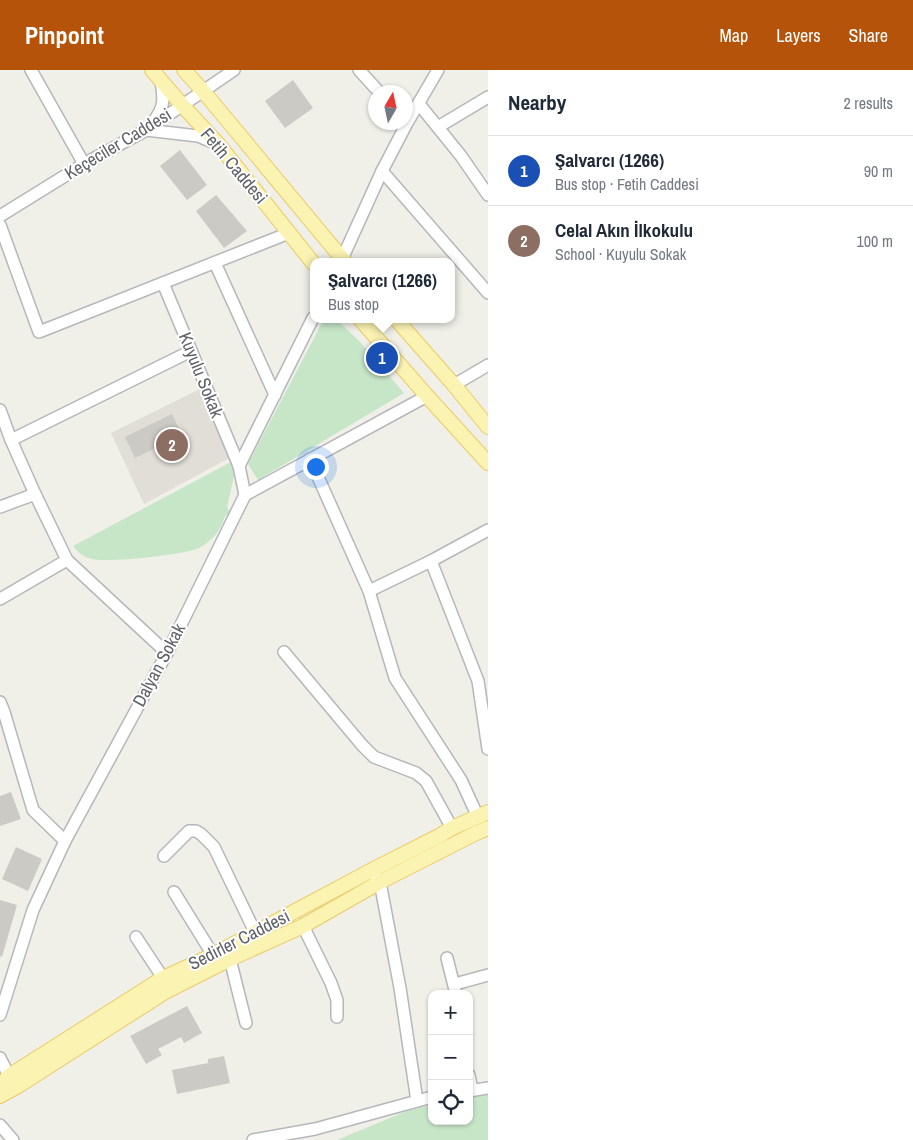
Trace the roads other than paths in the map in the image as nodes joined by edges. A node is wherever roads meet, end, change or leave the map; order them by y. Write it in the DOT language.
graph roads {
  1 [pos="31,70"];
  2 [pos="184,70"];
  3 [pos="234,70"];
  4 [pos="358,70"];
  5 [pos="438,70"];
  6 [pos="157,75"];
  7 [pos="372,85"];
  8 [pos="203,91"];
  9 [pos="488,97"];
  10 [pos="419,104"];
  11 [pos="182,105"];
  12 [pos="413,112"];
  13 [pos="438,126"];
  14 [pos="146,130"];
  15 [pos="402,130"];
  16 [pos="219,145"];
  17 [pos="84,164"];
  18 [pos="382,172"];
  19 [pos="488,195"];
  20 [pos="0,216"];
  21 [pos="0,225"];
  22 [pos="289,233"];
  23 [pos="341,258"];
  24 [pos="344,258"];
  25 [pos="310,260"];
  26 [pos="215,263"];
  27 [pos="164,283"];
  28 [pos="488,293"];
  29 [pos="311,323"];
  30 [pos="363,323"];
  31 [pos="400,323"];
  32 [pos="192,351"];
  33 [pos="488,365"];
  34 [pos="454,385"];
  35 [pos="275,395"];
  36 [pos="427,396"];
  37 [pos="0,410"];
  38 [pos="488,427"];
  39 [pos="11,440"];
  40 [pos="310,459"];
  41 [pos="488,463"];
  42 [pos="239,466"];
  43 [pos="35,494"];
  44 [pos="245,495"];
  45 [pos="0,507"];
  46 [pos="488,530"];
  47 [pos="68,560"];
  48 [pos="431,560"];
  49 [pos="369,592"];
  50 [pos="0,598"];
  51 [pos="284,652"];
  52 [pos="167,653"];
  53 [pos="1,709"];
  54 [pos="488,749"];
  55 [pos="483,814"];
  56 [pos="452,828"];
  57 [pos="488,828"];
  58 [pos="65,841"];
  59 [pos="164,856"];
  60 [pos="376,876"];
  61 [pos="174,892"];
  62 [pos="303,926"];
  63 [pos="255,932"];
  64 [pos="136,937"];
  65 [pos="214,954"];
  66 [pos="447,958"];
  67 [pos="230,959"];
  68 [pos="488,975"];
  69 [pos="163,978"];
  70 [pos="455,989"];
  71 [pos="0,1015"];
  72 [pos="337,1017"];
  73 [pos="246,1023"];
  74 [pos="0,1058"];
  75 [pos="4,1081"];
  76 [pos="488,1088"];
  77 [pos="473,1090"];
  78 [pos="0,1096"];
  79 [pos="428,1098"];
  80 [pos="417,1101"];
  81 [pos="0,1126"];
  82 [pos="12,1140"];
  83 [pos="253,1140"];
  1 -- 17 [label="street"];
  2 -- 8 [label="main road, Fetih Caddesi"];
  3 -- 8 [label="street, Keçeciler Caddesi"];
  4 -- 7 [label="street"];
  5 -- 10 [label="street"];
  6 -- 11 [label="main road, Fetih Caddesi"];
  6 -- 14 [label="street"];
  8 -- 11 [label="street, Keçeciler Caddesi"];
  8 -- 23 [label="main road, Fetih Caddesi"];
  9 -- 13 [label="street"];
  10 -- 12 [label="street"];
  10 -- 13 [label="street"];
  11 -- 14 [label="street, Keçeciler Caddesi"];
  11 -- 16 [label="main road, Fetih Caddesi"];
  13 -- 19 [label="street"];
  14 -- 16 [label="street"];
  14 -- 17 [label="street, Keçeciler Caddesi"];
  15 -- 18 [label="street"];
  16 -- 22 [label="main road, Fetih Caddesi"];
  17 -- 20 [label="street, Keçeciler Caddesi"];
  18 -- 24 [label="street"];
  18 -- 28 [label="street"];
  21 -- 27 [label="street"];
  22 -- 25 [label="main road, Fetih Caddesi"];
  22 -- 26 [label="street"];
  26 -- 27 [label="street"];
  26 -- 35 [label="street"];
  27 -- 32 [label="street, Kuyulu Sokak"];
  29 -- 35 [label="street"];
  30 -- 36 [label="main road"];
  31 -- 34 [label="main road"];
  32 -- 39 [label="street"];
  32 -- 42 [label="street, Kuyulu Sokak"];
  33 -- 34 [label="street"];
  34 -- 38 [label="main road"];
  35 -- 42 [label="street"];
  36 -- 40 [label="street"];
  36 -- 41 [label="main road"];
  37 -- 39 [label="street"];
  39 -- 43 [label="street"];
  40 -- 44 [label="street"];
  40 -- 49 [label="street"];
  42 -- 44 [label="street"];
  43 -- 45 [label="street"];
  43 -- 47 [label="street"];
  44 -- 52 [label="street, Dalyan Sokak"];
  46 -- 48 [label="street"];
  47 -- 50 [label="street"];
  47 -- 52 [label="street"];
  48 -- 49 [label="street"];
  48 -- 54 [label="street"];
  49 -- 55 [label="street"];
  51 -- 56 [label="street"];
  52 -- 58 [label="street, Dalyan Sokak"];
  53 -- 58 [label="street"];
  55 -- 56 [label="main road, Sedirler Caddesi"];
  56 -- 60 [label="main road, Sedirler Caddesi"];
  57 -- 60 [label="main road, Sedirler Caddesi"];
  58 -- 71 [label="street, Dalyan Sokak"];
  59 -- 63 [label="street"];
  60 -- 62 [label="main road, Sedirler Caddesi"];
  60 -- 63 [label="main road, Sedirler Caddesi"];
  60 -- 80 [label="street"];
  61 -- 65 [label="street"];
  62 -- 67 [label="main road, Sedirler Caddesi"];
  62 -- 72 [label="street"];
  63 -- 65 [label="main road, Sedirler Caddesi"];
  64 -- 69 [label="street"];
  65 -- 69 [label="main road, Sedirler Caddesi"];
  66 -- 70 [label="street"];
  67 -- 73 [label="street"];
  67 -- 78 [label="main road, Sedirler Caddesi"];
  68 -- 70 [label="street"];
  69 -- 75 [label="main road, Sedirler Caddesi"];
  74 -- 75 [label="street"];
  76 -- 77 [label="street"];
  79 -- 80 [label="street"];
  80 -- 83 [label="street"];
  81 -- 82 [label="street"];
}
